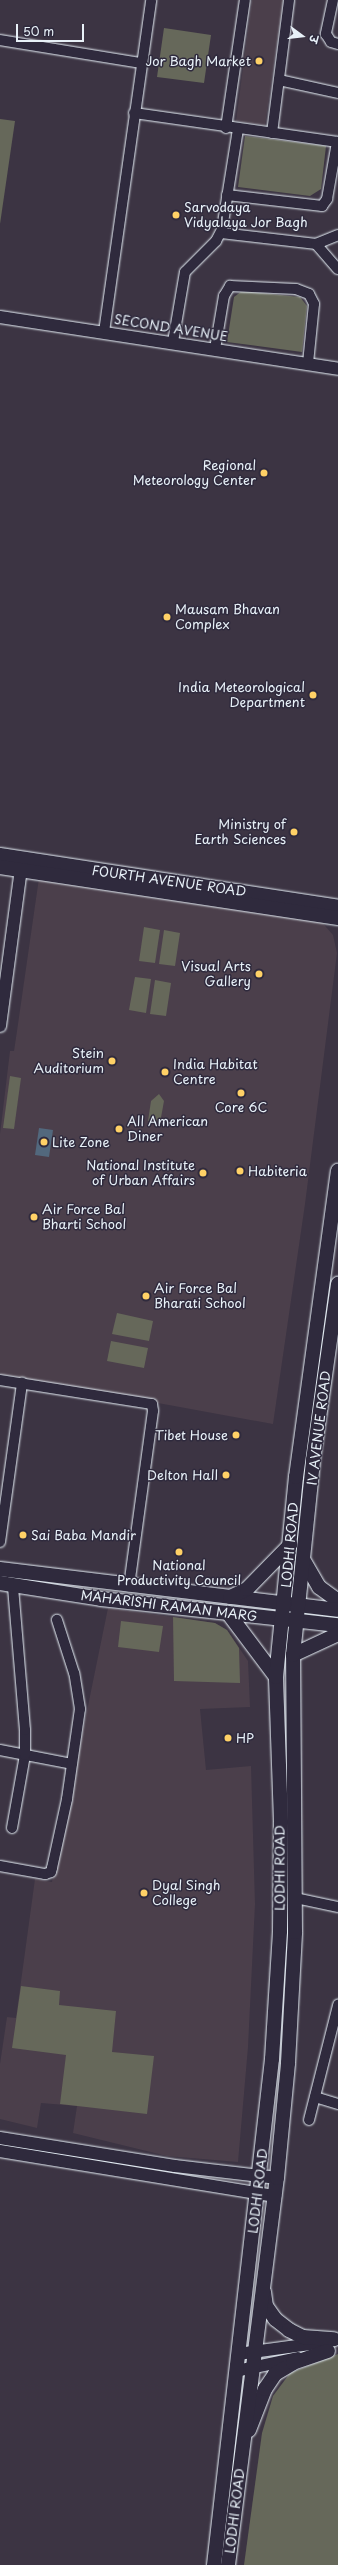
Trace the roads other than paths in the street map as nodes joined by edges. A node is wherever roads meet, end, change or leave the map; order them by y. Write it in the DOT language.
graph roads {
  1 [pos="151,0"];
  2 [pos="246,0"];
  3 [pos="289,0"];
  4 [pos="333,0"];
  5 [pos="0,43"];
  6 [pos="338,44"];
  7 [pos="141,63"];
  8 [pos="279,80"];
  9 [pos="338,93"];
  10 [pos="134,112"];
  11 [pos="226,128"];
  12 [pos="238,129"];
  13 [pos="272,132"];
  14 [pos="337,142"];
  15 [pos="227,195"];
  16 [pos="221,233"];
  17 [pos="338,235"];
  18 [pos="316,244"];
  19 [pos="338,269"];
  20 [pos="0,317"];
  21 [pos="104,332"];
  22 [pos="173,342"];
  23 [pos="215,349"];
  24 [pos="308,363"];
  25 [pos="338,368"];
  26 [pos="0,855"];
  27 [pos="22,865"];
  28 [pos="0,867"];
  29 [pos="254,899"];
  30 [pos="338,908"];
  31 [pos="338,918"];
  32 [pos="0,1026"];
  33 [pos="338,1171"];
  34 [pos="338,1284"];
  35 [pos="0,1380"];
  36 [pos="22,1383"];
  37 [pos="0,1542"];
  38 [pos="290,1545"];
  39 [pos="304,1561"];
  40 [pos="0,1569"];
  41 [pos="6,1585"];
  42 [pos="129,1586"];
  43 [pos="229,1597"];
  44 [pos="338,1601"];
  45 [pos="285,1603"];
  46 [pos="299,1604"];
  47 [pos="338,1610"];
  48 [pos="228,1613"];
  49 [pos="282,1619"];
  50 [pos="58,1620"];
  51 [pos="297,1621"];
  52 [pos="338,1625"];
  53 [pos="338,1634"];
  54 [pos="293,1654"];
  55 [pos="276,1677"];
  56 [pos="0,1750"];
  57 [pos="25,1755"];
  58 [pos="72,1764"];
  59 [pos="12,1828"];
  60 [pos="0,1866"];
  61 [pos="295,1898"];
  62 [pos="338,1907"];
  63 [pos="338,2005"];
  64 [pos="315,2097"];
  65 [pos="338,2104"];
  66 [pos="309,2120"];
  67 [pos="0,2138"];
  68 [pos="0,2151"];
  69 [pos="259,2176"];
  70 [pos="277,2178"];
  71 [pos="258,2193"];
  72 [pos="274,2196"];
  73 [pos="262,2284"];
  74 [pos="334,2343"];
  75 [pos="254,2352"];
  76 [pos="238,2354"];
  77 [pos="252,2368"];
  78 [pos="236,2371"];
  79 [pos="242,2447"];
  80 [pos="214,2565"];
  81 [pos="228,2565"];
  1 -- 7 [label="street"];
  2 -- 11 [label="street"];
  3 -- 8 [label="street"];
  4 -- 6 [label="street"];
  5 -- 7 [label="street"];
  7 -- 10 [label="street"];
  8 -- 9 [label="street"];
  8 -- 13 [label="street"];
  10 -- 11 [label="street"];
  10 -- 21 [label="street"];
  11 -- 12 [label="street"];
  12 -- 13 [label="street"];
  12 -- 15 [label="street"];
  13 -- 14 [label="street"];
  14 -- 15 [label="street"];
  15 -- 16 [label="street"];
  16 -- 18 [label="street"];
  16 -- 22 [label="street"];
  17 -- 18 [label="street"];
  18 -- 19 [label="street"];
  20 -- 21 [label="street, SECOND AVENUE"];
  21 -- 22 [label="street, SECOND AVENUE"];
  22 -- 23 [label="street, SECOND AVENUE"];
  23 -- 24 [label="street, SECOND AVENUE"];
  23 -- 24 [label="street"];
  24 -- 25 [label="street, SECOND AVENUE"];
  26 -- 27 [label="main road, FOURTH AVENUE ROAD"];
  27 -- 28 [label="main road, FOURTH AVENUE ROAD"];
  27 -- 29 [label="main road, FOURTH AVENUE ROAD"];
  27 -- 32 [label="street"];
  29 -- 30 [label="main road, FOURTH AVENUE ROAD"];
  29 -- 31 [label="main road, FOURTH AVENUE ROAD"];
  33 -- 38 [label="main road, LODHI ROAD"];
  34 -- 39 [label="main road, IV AVENUE ROAD"];
  35 -- 36 [label="street"];
  36 -- 37 [label="street"];
  36 -- 42 [label="street"];
  38 -- 43 [label="main road"];
  38 -- 45 [label="main road, LODHI ROAD"];
  39 -- 44 [label="main road"];
  39 -- 46 [label="main road, IV AVENUE ROAD"];
  40 -- 42 [label="main road, MAHARISHI RAMAN MARG"];
  41 -- 48 [label="main road, MAHARISHI RAMAN MARG"];
  41 -- 57 [label="street"];
  42 -- 43 [label="main road, MAHARISHI RAMAN MARG"];
  43 -- 45 [label="main road, MAHARISHI RAMAN MARG"];
  45 -- 46 [label="main road, MAHARISHI RAMAN MARG"];
  45 -- 49 [label="main road, LODHI ROAD"];
  46 -- 47 [label="main road, MAHARISHI RAMAN MARG"];
  46 -- 51 [label="main road, IV AVENUE ROAD"];
  48 -- 49 [label="main road, MAHARISHI RAMAN MARG"];
  48 -- 55 [label="main road"];
  49 -- 51 [label="main road, MAHARISHI RAMAN MARG"];
  49 -- 55 [label="main road, LODHI ROAD"];
  50 -- 58 [label="street"];
  51 -- 52 [label="main road, MAHARISHI RAMAN MARG"];
  51 -- 54 [label="main road, LODHI ROAD"];
  53 -- 54 [label="main road"];
  54 -- 61 [label="main road, LODHI ROAD"];
  55 -- 69 [label="main road, LODHI ROAD"];
  56 -- 57 [label="street"];
  57 -- 58 [label="street"];
  57 -- 59 [label="street"];
  58 -- 60 [label="street"];
  61 -- 62 [label="street"];
  61 -- 70 [label="main road, LODHI ROAD"];
  63 -- 64 [label="street"];
  64 -- 65 [label="street"];
  64 -- 66 [label="street"];
  67 -- 69 [label="street"];
  68 -- 71 [label="street"];
  69 -- 70 [label="street"];
  69 -- 71 [label="main road, LODHI ROAD"];
  70 -- 72 [label="main road, LODHI ROAD"];
  71 -- 72 [label="street"];
  71 -- 76 [label="main road, LODHI ROAD"];
  72 -- 73 [label="main road, LODHI ROAD"];
  73 -- 74 [label="main road"];
  73 -- 75 [label="main road, LODHI ROAD"];
  74 -- 75 [label="street"];
  74 -- 77 [label="street"];
  74 -- 79 [label="main road"];
  75 -- 76 [label="street"];
  75 -- 77 [label="main road, LODHI ROAD"];
  76 -- 78 [label="main road, LODHI ROAD"];
  77 -- 78 [label="street"];
  77 -- 79 [label="main road, LODHI ROAD"];
  78 -- 80 [label="main road, LODHI ROAD"];
  79 -- 81 [label="main road, LODHI ROAD"];
}
